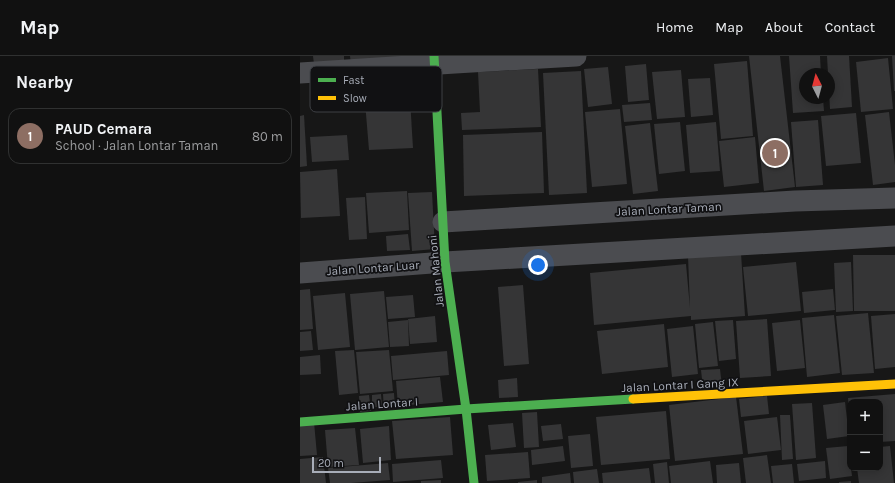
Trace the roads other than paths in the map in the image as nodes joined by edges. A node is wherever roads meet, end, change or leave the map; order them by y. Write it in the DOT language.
graph roads {
  1 [pos="576,56"];
  2 [pos="434,60"];
  3 [pos="372,66"];
  4 [pos="310,72"];
  5 [pos="300,73"];
  6 [pos="437,112"];
  7 [pos="895,198"];
  8 [pos="443,222"];
  9 [pos="895,236"];
  10 [pos="445,262"];
  11 [pos="300,273"];
  12 [pos="895,384"];
  13 [pos="466,409"];
  14 [pos="300,422"];
  15 [pos="474,483"];
  1 -- 2 [label="street"];
  2 -- 3 [label="street"];
  4 -- 5 [label="street"];
  6 -- 8 [label="street, Jalan Mahoni"];
  7 -- 8 [label="street, Jalan Lontar Taman"];
  8 -- 10 [label="street, Jalan Mahoni"];
  9 -- 10 [label="street"];
  10 -- 11 [label="street, Jalan Lontar Luar"];
  10 -- 13 [label="street, Jalan Mahoni"];
  12 -- 13 [label="street, Jalan Lontar I Gang IX"];
  13 -- 14 [label="street, Jalan Lontar I"];
  13 -- 15 [label="street, Jalan Mahoni"];
}
